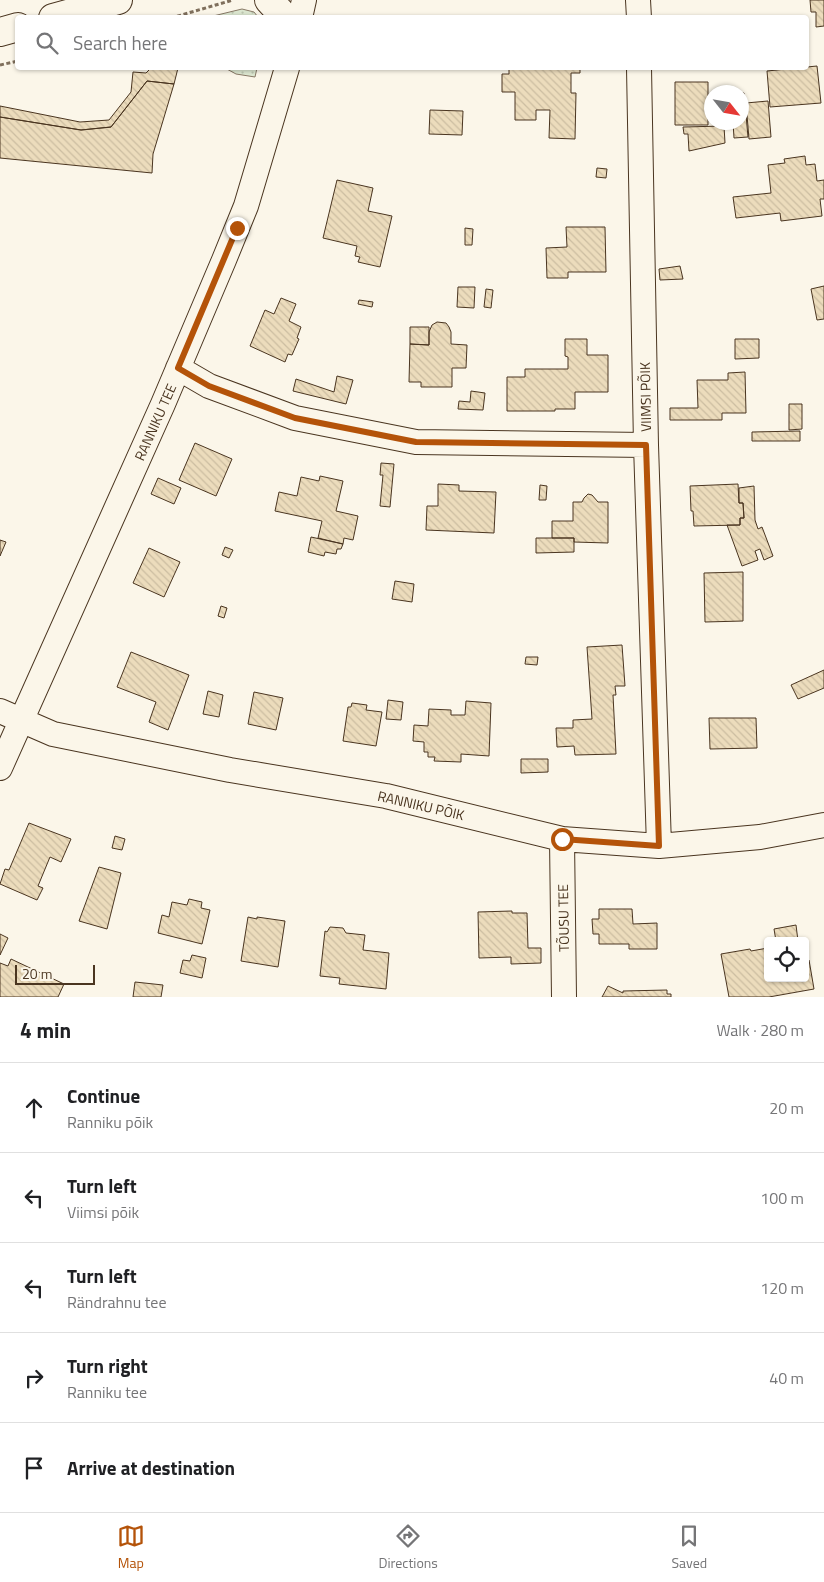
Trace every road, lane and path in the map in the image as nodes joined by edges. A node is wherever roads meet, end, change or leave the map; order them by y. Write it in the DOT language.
graph roads {
  1 [pos="118,0"];
  2 [pos="233,0"];
  3 [pos="269,0"];
  4 [pos="304,0"];
  5 [pos="638,0"];
  6 [pos="64,15"];
  7 [pos="181,15"];
  8 [pos="281,15"];
  9 [pos="301,15"];
  10 [pos="639,15"];
  11 [pos="15,28"];
  12 [pos="0,32"];
  13 [pos="15,62"];
  14 [pos="0,66"];
  15 [pos="286,70"];
  16 [pos="640,70"];
  17 [pos="178,368"];
  18 [pos="646,445"];
  19 [pos="10,716"];
  20 [pos="0,768"];
  21 [pos="824,825"];
  22 [pos="562,839"];
  23 [pos="659,846"];
  24 [pos="564,997"];
  1 -- 6 [label="main road"];
  2 -- 7 [label="path"];
  3 -- 8 [label="main road"];
  4 -- 9 [label="street"];
  5 -- 10 [label="street"];
  11 -- 12 [label="main road"];
  13 -- 14 [label="path"];
  15 -- 17 [label="street, RANNIKU TEE"];
  16 -- 18 [label="street, VIIMSI PÕIK"];
  17 -- 18 [label="street"];
  17 -- 19 [label="street, RANNIKU TEE"];
  18 -- 23 [label="street, VIIMSI PÕIK"];
  19 -- 20 [label="street, RANNIKU TEE"];
  19 -- 22 [label="street, RANNIKU PÕIK"];
  21 -- 23 [label="street, RANNIKU PÕIK"];
  22 -- 23 [label="street, RANNIKU PÕIK"];
  22 -- 24 [label="street, TÕUSU TEE"];
}
